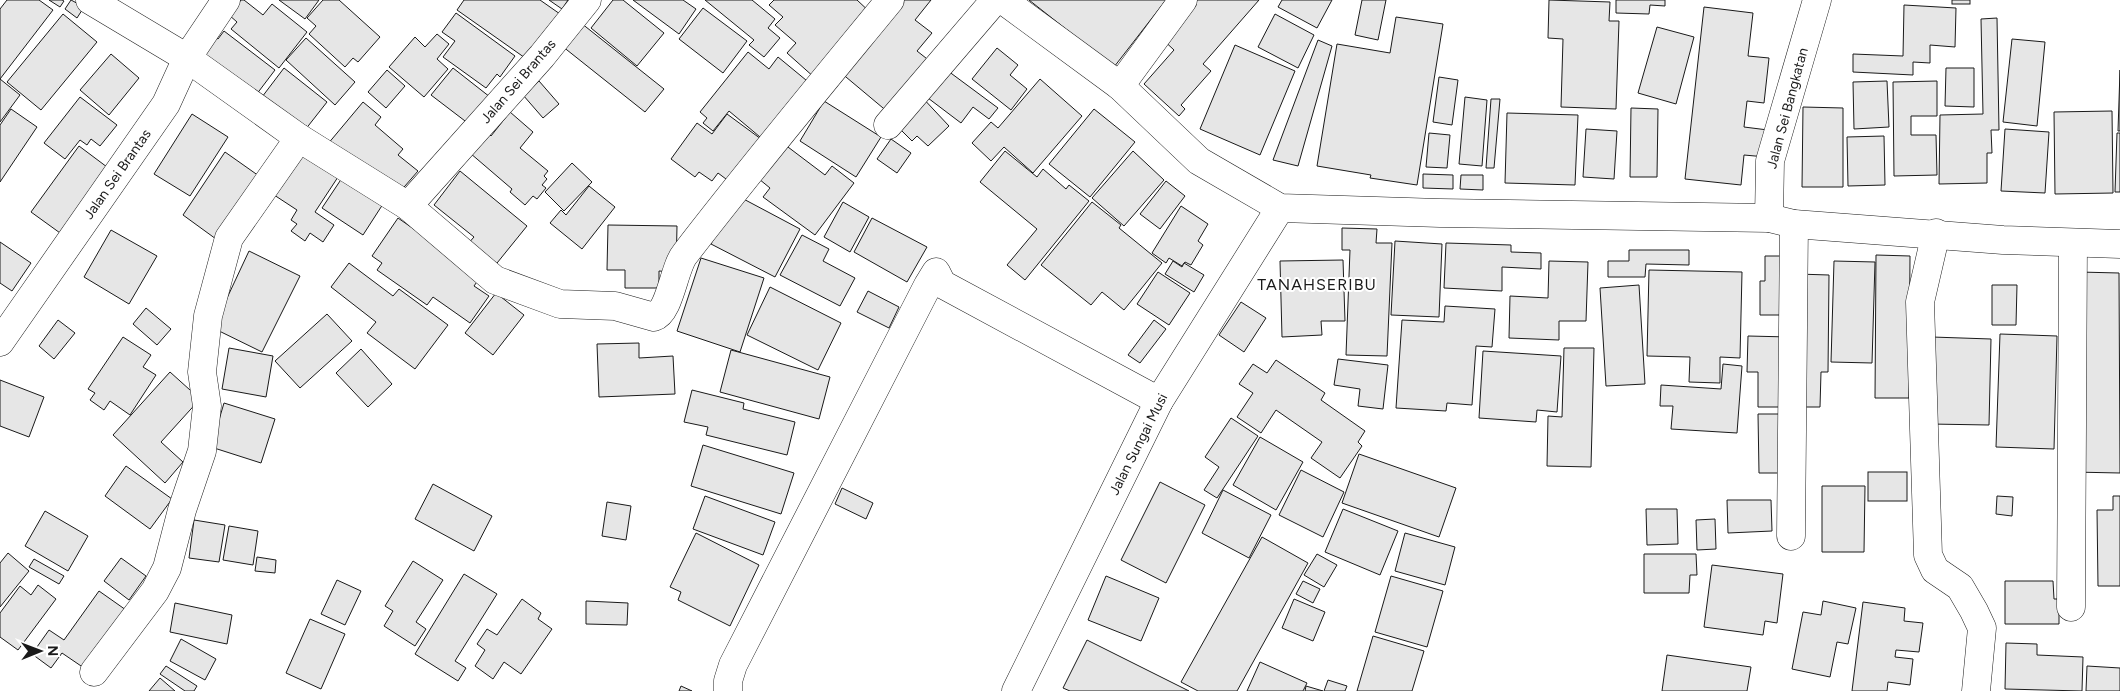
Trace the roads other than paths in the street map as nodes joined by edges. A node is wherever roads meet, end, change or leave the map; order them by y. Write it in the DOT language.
graph roads {
  1 [pos="90,0"];
  2 [pos="226,0"];
  3 [pos="587,0"];
  4 [pos="890,0"];
  5 [pos="995,0"];
  6 [pos="1003,0"];
  7 [pos="1183,0"];
  8 [pos="1817,0"];
  9 [pos="187,58"];
  10 [pos="1120,86"];
  11 [pos="888,125"];
  12 [pos="299,138"];
  13 [pos="408,206"];
  14 [pos="1280,208"];
  15 [pos="1782,221"];
  16 [pos="1936,233"];
  17 [pos="2073,243"];
  18 [pos="2120,244"];
  19 [pos="0,342"];
  20 [pos="1159,401"];
  21 [pos="1791,536"];
  22 [pos="2071,608"];
  23 [pos="94,672"];
  24 [pos="728,691"];
  25 [pos="1016,691"];
  26 [pos="1976,691"];
  1 -- 9 [label="street"];
  2 -- 9 [label="street, Jalan Sei Brantas"];
  3 -- 13 [label="street, Jalan Sei Brantas"];
  4 -- 13 [label="street"];
  5 -- 11 [label="street"];
  6 -- 10 [label="street"];
  7 -- 10 [label="street"];
  8 -- 15 [label="street, Jalan Sei Bangkatan"];
  9 -- 12 [label="street"];
  9 -- 19 [label="street, Jalan Sei Brantas"];
  10 -- 14 [label="street"];
  12 -- 13 [label="street"];
  12 -- 23 [label="street"];
  14 -- 15 [label="street"];
  14 -- 20 [label="street, Jalan Sungai Musi"];
  15 -- 16 [label="street"];
  15 -- 21 [label="street, Jalan Sei Bangkatan"];
  16 -- 17 [label="street"];
  16 -- 26 [label="street"];
  17 -- 18 [label="street"];
  17 -- 22 [label="street"];
  20 -- 24 [label="street"];
  20 -- 25 [label="street, Jalan Sungai Musi"];
}
